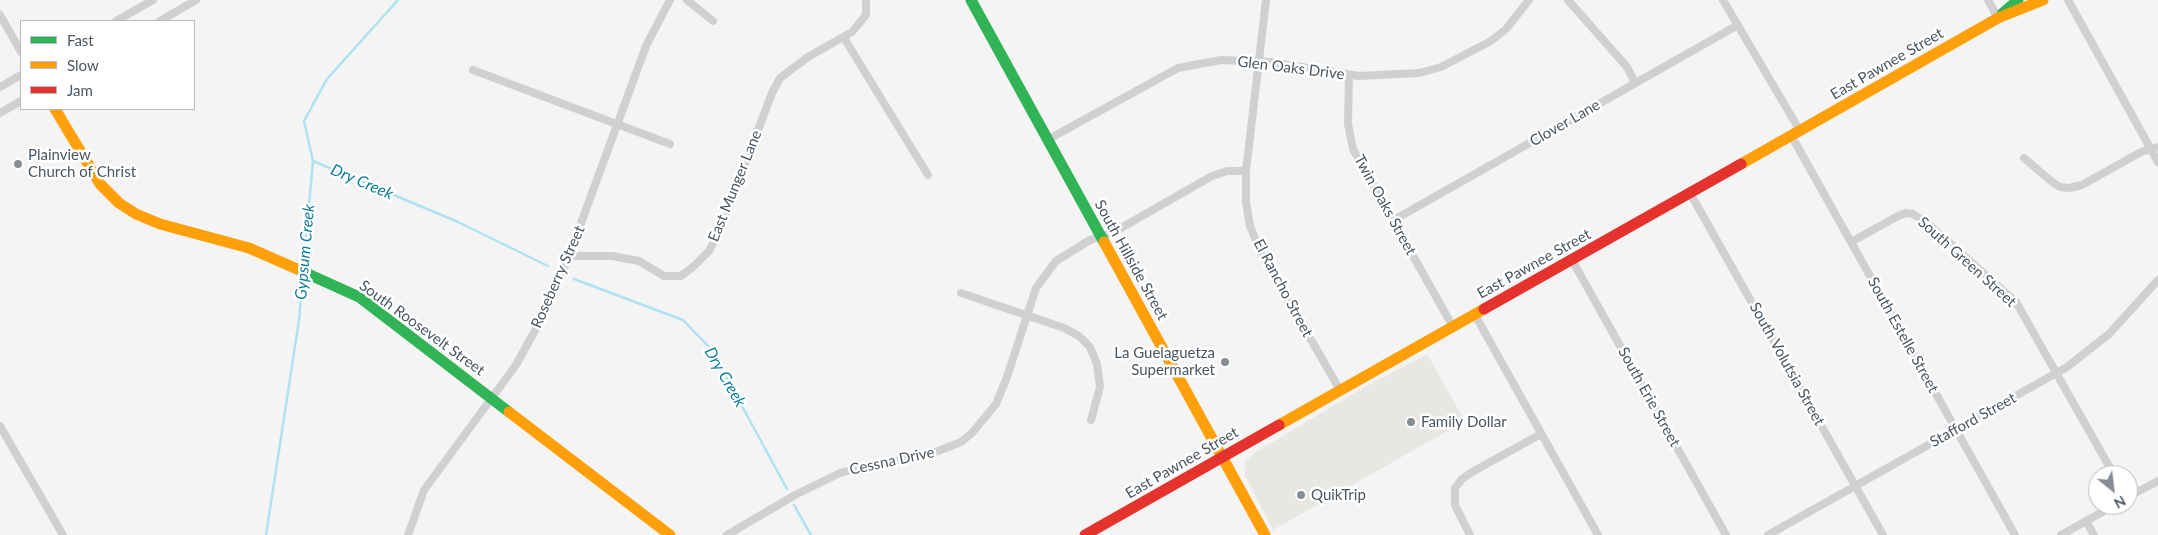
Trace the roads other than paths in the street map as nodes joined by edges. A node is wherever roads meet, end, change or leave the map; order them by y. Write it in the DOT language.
graph roads {
  1 [pos="153,0"];
  2 [pos="196,0"];
  3 [pos="670,0"];
  4 [pos="687,0"];
  5 [pos="866,0"];
  6 [pos="970,0"];
  7 [pos="1266,0"];
  8 [pos="1529,0"];
  9 [pos="1568,0"];
  10 [pos="1722,0"];
  11 [pos="1988,0"];
  12 [pos="2018,0"];
  13 [pos="2043,0"];
  14 [pos="2068,0"];
  15 [pos="0,15"];
  16 [pos="1998,18"];
  17 [pos="118,20"];
  18 [pos="162,20"];
  19 [pos="713,20"];
  20 [pos="1738,25"];
  21 [pos="844,38"];
  22 [pos="20,50"];
  23 [pos="1257,62"];
  24 [pos="473,70"];
  25 [pos="1349,74"];
  26 [pos="20,76"];
  27 [pos="1635,83"];
  28 [pos="0,87"];
  29 [pos="20,102"];
  30 [pos="56,110"];
  31 [pos="0,113"];
  32 [pos="618,125"];
  33 [pos="1796,133"];
  34 [pos="1047,140"];
  35 [pos="670,144"];
  36 [pos="2154,148"];
  37 [pos="2024,158"];
  38 [pos="2158,162"];
  39 [pos="1246,171"];
  40 [pos="928,174"];
  41 [pos="1690,193"];
  42 [pos="1392,221"];
  43 [pos="1101,236"];
  44 [pos="1851,242"];
  45 [pos="569,256"];
  46 [pos="1572,260"];
  47 [pos="2158,280"];
  48 [pos="961,293"];
  49 [pos="1475,315"];
  50 [pos="1027,316"];
  51 [pos="1453,327"];
  52 [pos="2057,372"];
  53 [pos="1340,390"];
  54 [pos="490,398"];
  55 [pos="1091,420"];
  56 [pos="0,426"];
  57 [pos="1956,429"];
  58 [pos="1541,434"];
  59 [pos="1223,458"];
  60 [pos="2108,465"];
  61 [pos="2158,481"];
  62 [pos="1856,486"];
  63 [pos="2138,492"];
  64 [pos="2097,515"];
  65 [pos="2086,521"];
  66 [pos="63,535"];
  67 [pos="408,535"];
  68 [pos="670,535"];
  69 [pos="727,535"];
  70 [pos="1085,535"];
  71 [pos="1265,535"];
  72 [pos="1470,535"];
  73 [pos="1598,535"];
  74 [pos="1726,535"];
  75 [pos="1768,535"];
  76 [pos="1883,535"];
  77 [pos="2015,535"];
  78 [pos="2061,535"];
  79 [pos="2094,535"];
  1 -- 17 [label="street"];
  2 -- 18 [label="street"];
  3 -- 32 [label="street, Roseberry Street"];
  4 -- 19 [label="street"];
  5 -- 21 [label="street, East Munger Lane"];
  6 -- 34 [label="main road, South Hillside Street"];
  7 -- 23 [label="street, El Rancho Street"];
  8 -- 25 [label="street, Glen Oaks Drive"];
  9 -- 27 [label="street"];
  10 -- 20 [label="street, South Estelle Street"];
  11 -- 16 [label="street"];
  12 -- 16 [label="main road, East Pawnee Street"];
  13 -- 16 [label="main road, East Pawnee Street"];
  14 -- 36 [label="street"];
  15 -- 22 [label="street"];
  16 -- 33 [label="main road, East Pawnee Street"];
  20 -- 27 [label="street, Clover Lane"];
  20 -- 33 [label="street, South Estelle Street"];
  21 -- 40 [label="street"];
  21 -- 45 [label="street, East Munger Lane"];
  23 -- 25 [label="street, Glen Oaks Drive"];
  23 -- 34 [label="street, Glen Oaks Drive"];
  23 -- 39 [label="street, El Rancho Street"];
  24 -- 32 [label="street"];
  25 -- 42 [label="street, Twin Oaks Street"];
  26 -- 28 [label="street"];
  27 -- 42 [label="street, Clover Lane"];
  29 -- 31 [label="street"];
  30 -- 54 [label="main road, South Roosevelt Street"];
  32 -- 35 [label="street"];
  32 -- 45 [label="street, Roseberry Street"];
  33 -- 41 [label="main road, East Pawnee Street"];
  33 -- 44 [label="street, South Estelle Street"];
  34 -- 43 [label="main road, South Hillside Street"];
  36 -- 37 [label="street"];
  36 -- 38 [label="street"];
  39 -- 43 [label="street, Cessna Drive"];
  39 -- 53 [label="street, El Rancho Street"];
  41 -- 46 [label="main road, East Pawnee Street"];
  41 -- 62 [label="street, South Volutsia Street"];
  42 -- 51 [label="street, Twin Oaks Street"];
  43 -- 50 [label="street, Cessna Drive"];
  43 -- 59 [label="main road, South Hillside Street"];
  44 -- 52 [label="street, South Green Street"];
  44 -- 57 [label="street, South Estelle Street"];
  45 -- 54 [label="street, Roseberry Street"];
  46 -- 49 [label="main road, East Pawnee Street"];
  46 -- 74 [label="street, South Erie Street"];
  47 -- 52 [label="street, Stafford Street"];
  48 -- 50 [label="street"];
  49 -- 51 [label="main road, East Pawnee Street"];
  49 -- 58 [label="street"];
  50 -- 55 [label="street"];
  50 -- 69 [label="street, Cessna Drive"];
  51 -- 53 [label="main road, East Pawnee Street"];
  52 -- 57 [label="street, Stafford Street"];
  52 -- 60 [label="street, South Green Street"];
  53 -- 59 [label="main road, East Pawnee Street"];
  54 -- 67 [label="street, Roseberry Street"];
  54 -- 68 [label="main road, South Roosevelt Street"];
  56 -- 66 [label="street"];
  57 -- 62 [label="street, Stafford Street"];
  57 -- 77 [label="street, South Estelle Street"];
  58 -- 72 [label="street"];
  58 -- 73 [label="street"];
  59 -- 70 [label="main road, East Pawnee Street"];
  59 -- 71 [label="main road, South Hillside Street"];
  61 -- 63 [label="street"];
  62 -- 75 [label="street, Stafford Street"];
  62 -- 76 [label="street, South Volutsia Street"];
  64 -- 65 [label="street"];
  65 -- 78 [label="street"];
  65 -- 79 [label="street"];
}
